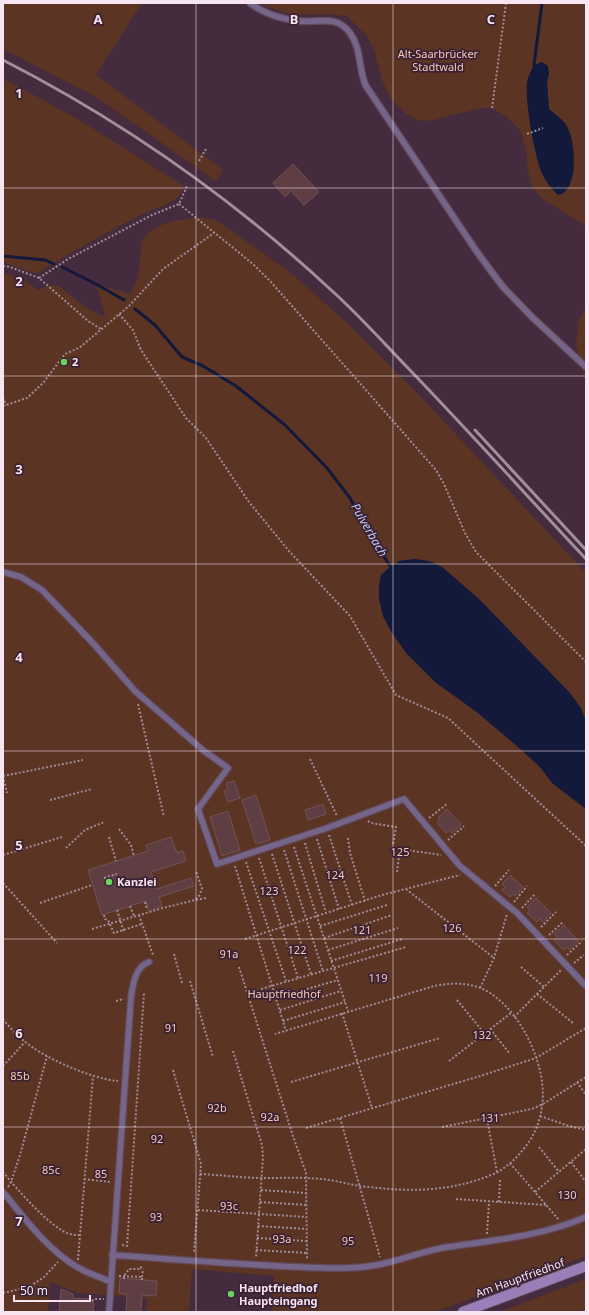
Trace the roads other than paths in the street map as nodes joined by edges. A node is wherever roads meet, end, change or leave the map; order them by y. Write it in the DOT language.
graph roads {
  1 [pos="250,3"];
  2 [pos="586,366"];
  3 [pos="3,572"];
  4 [pos="152,961"];
  5 [pos="586,986"];
  6 [pos="3,1193"];
  7 [pos="586,1217"];
  8 [pos="112,1255"];
  9 [pos="586,1266"];
  10 [pos="111,1279"];
  11 [pos="109,1312"];
  12 [pos="463,1312"];
  1 -- 2 [label="lane"];
  3 -- 5 [label="lane"];
  4 -- 8 [label="lane"];
  6 -- 10 [label="lane"];
  7 -- 8 [label="lane"];
  8 -- 10 [label="lane"];
  9 -- 12 [label="main road, Am Hauptfriedhof"];
  10 -- 11 [label="lane"];
}
